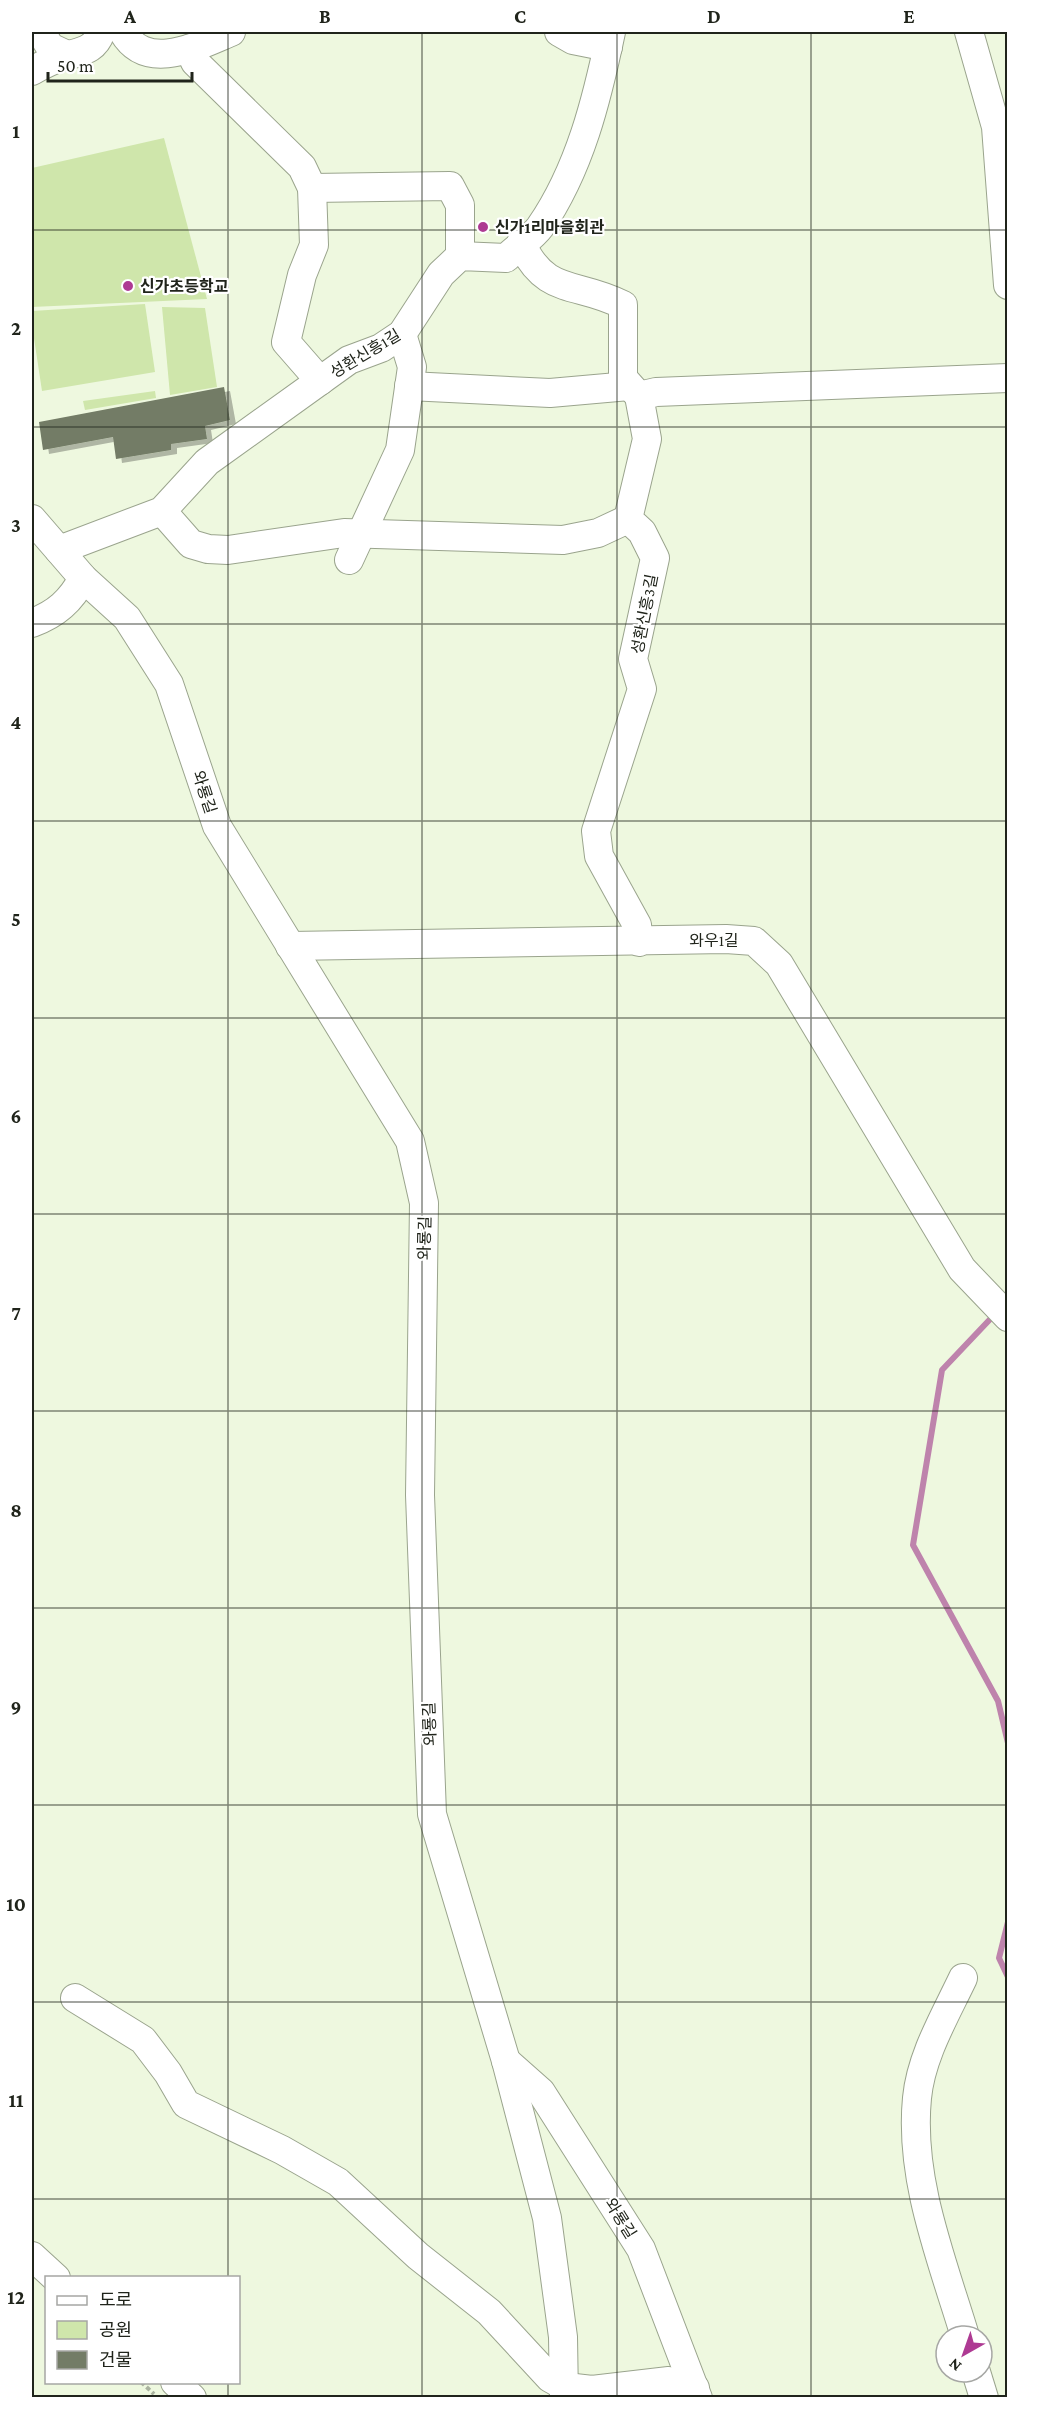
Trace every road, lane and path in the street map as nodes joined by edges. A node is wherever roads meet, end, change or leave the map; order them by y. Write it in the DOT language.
graph roads {
  1 [pos="41,32"];
  2 [pos="231,32"];
  3 [pos="559,32"];
  4 [pos="969,32"];
  5 [pos="127,38"];
  6 [pos="609,39"];
  7 [pos="87,44"];
  8 [pos="189,49"];
  9 [pos="32,58"];
  10 [pos="32,71"];
  11 [pos="312,188"];
  12 [pos="521,243"];
  13 [pos="460,256"];
  14 [pos="1008,285"];
  15 [pos="402,334"];
  16 [pos="1008,378"];
  17 [pos="320,381"];
  18 [pos="409,386"];
  19 [pos="634,391"];
  20 [pos="162,511"];
  21 [pos="32,519"];
  22 [pos="628,519"];
  23 [pos="363,532"];
  24 [pos="59,550"];
  25 [pos="349,560"];
  26 [pos="82,578"];
  27 [pos="32,623"];
  28 [pos="639,942"];
  29 [pos="290,946"];
  30 [pos="1008,1317"];
  31 [pos="963,1978"];
  32 [pos="75,1998"];
  33 [pos="506,2061"];
  34 [pos="32,2256"];
  35 [pos="55,2276"];
  36 [pos="961,2324"];
  37 [pos="143,2384"];
  38 [pos="177,2384"];
  39 [pos="565,2392"];
  40 [pos="696,2392"];
  41 [pos="158,2397"];
  42 [pos="192,2397"];
  1 -- 7 [label="street"];
  1 -- 9 [label="street"];
  2 -- 8 [label="street"];
  3 -- 6 [label="street"];
  4 -- 14 [label="street"];
  5 -- 7 [label="street"];
  5 -- 8 [label="street"];
  6 -- 12 [label="street"];
  7 -- 10 [label="street"];
  8 -- 11 [label="street"];
  11 -- 13 [label="street"];
  11 -- 17 [label="street"];
  12 -- 13 [label="street"];
  12 -- 19 [label="street"];
  13 -- 15 [label="street, 성환신흥1길"];
  15 -- 17 [label="street, 성환신흥1길"];
  15 -- 18 [label="street"];
  16 -- 19 [label="street"];
  17 -- 20 [label="street, 성환신흥1길"];
  18 -- 19 [label="street"];
  18 -- 23 [label="street"];
  19 -- 22 [label="street"];
  20 -- 23 [label="street"];
  20 -- 24 [label="street, 성환신흥1길"];
  21 -- 24 [label="street, 와룡길"];
  22 -- 23 [label="street"];
  22 -- 28 [label="street, 성환신흥3길"];
  23 -- 25 [label="street"];
  24 -- 26 [label="street, 와룡길"];
  26 -- 27 [label="street"];
  26 -- 29 [label="street, 와룡길"];
  28 -- 29 [label="street, 와우1길"];
  28 -- 30 [label="street, 와우1길"];
  29 -- 33 [label="street, 와룡길"];
  31 -- 36 [label="street"];
  32 -- 39 [label="street"];
  33 -- 39 [label="street, 와룡길"];
  33 -- 40 [label="street, 와룡길"];
  34 -- 35 [label="street"];
  37 -- 41 [label="path"];
  38 -- 42 [label="street"];
  39 -- 40 [label="street"];
}
